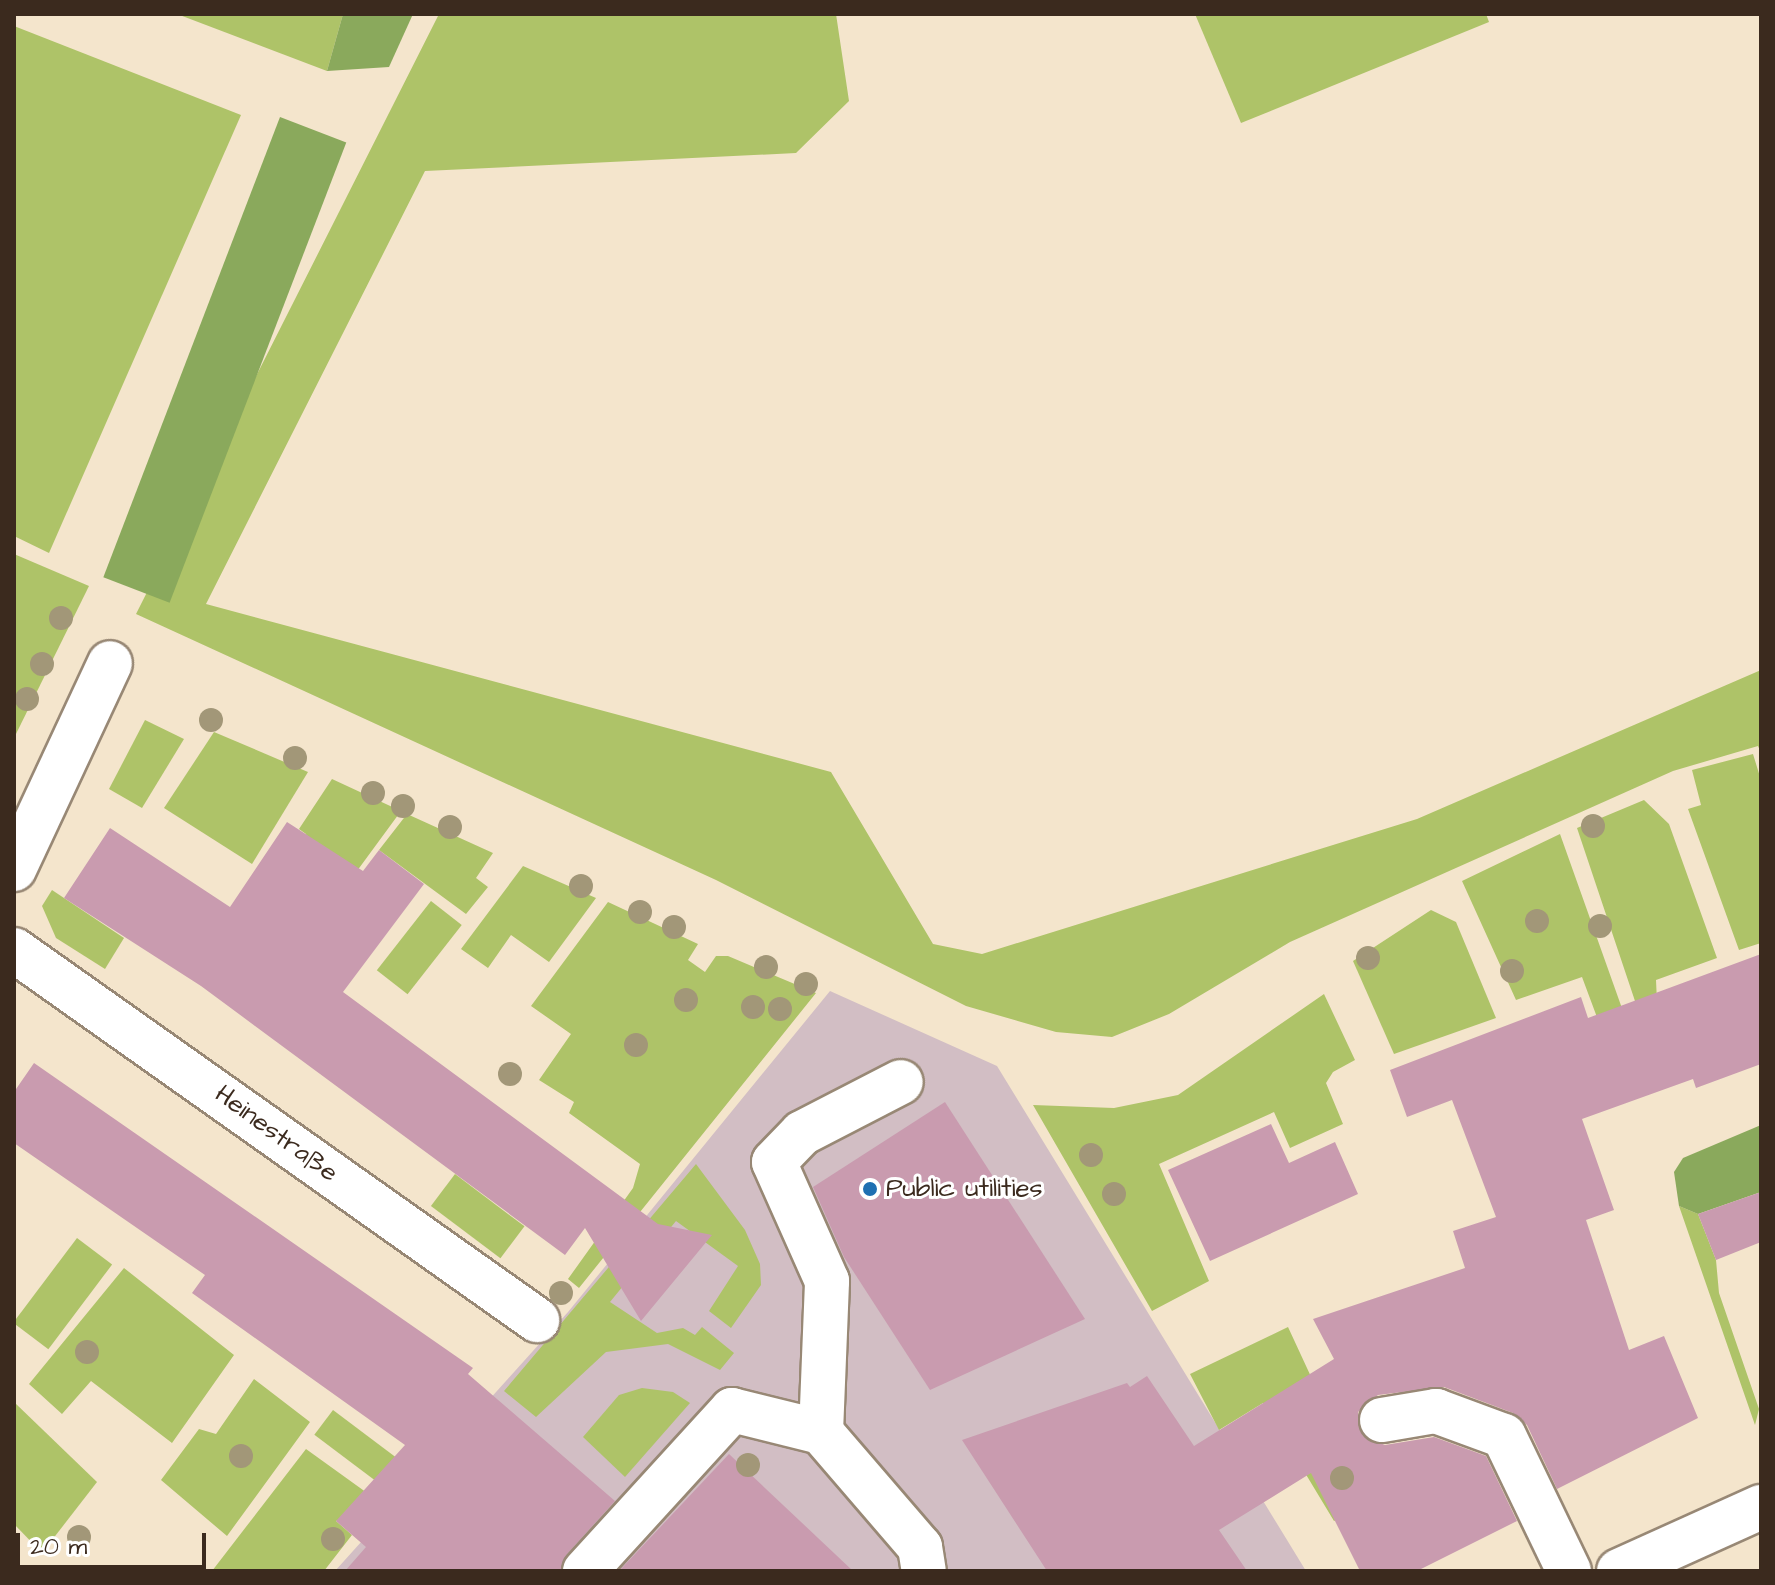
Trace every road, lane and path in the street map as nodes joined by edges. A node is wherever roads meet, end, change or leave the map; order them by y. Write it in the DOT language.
graph roads {
  1 [pos="110,663"];
  2 [pos="14,869"];
  3 [pos="14,950"];
  4 [pos="901,1082"];
  5 [pos="537,1320"];
  6 [pos="1382,1420"];
  7 [pos="821,1432"];
  8 [pos="1761,1507"];
  9 [pos="585,1571"];
  10 [pos="924,1571"];
  11 [pos="1569,1571"];
  12 [pos="1619,1571"];
  1 -- 2 [label="street"];
  3 -- 5 [label="street, Heinestraße"];
  4 -- 7 [label="street"];
  6 -- 11 [label="street"];
  7 -- 9 [label="street"];
  7 -- 10 [label="street"];
  8 -- 12 [label="street"];
}
